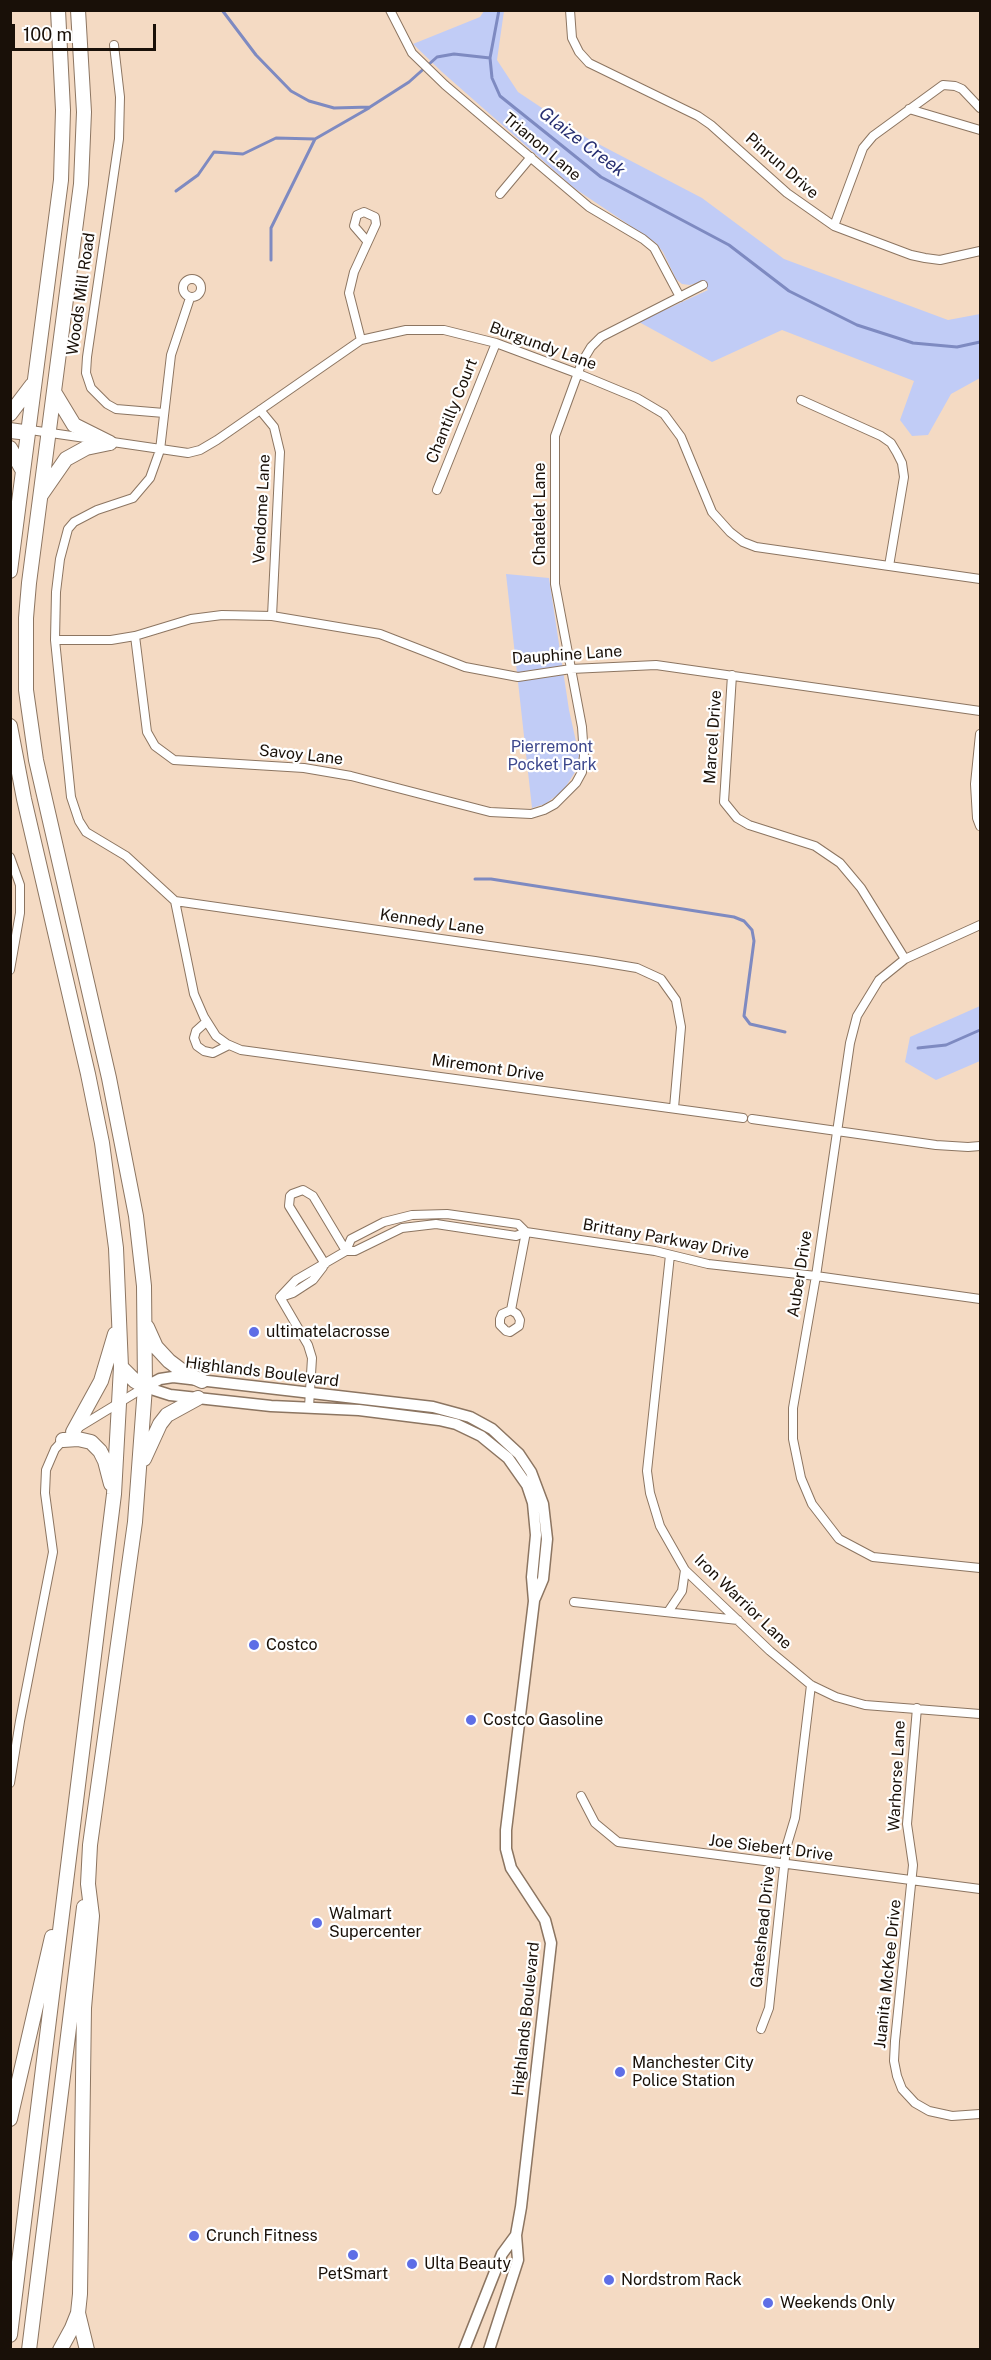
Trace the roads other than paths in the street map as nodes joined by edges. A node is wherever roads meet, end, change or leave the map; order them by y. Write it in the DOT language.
graph roads {
  1 [pos="58,10"];
  2 [pos="78,10"];
  3 [pos="390,10"];
  4 [pos="570,10"];
  5 [pos="114,45"];
  6 [pos="981,108"];
  7 [pos="909,110"];
  8 [pos="981,130"];
  9 [pos="531,157"];
  10 [pos="500,194"];
  11 [pos="834,226"];
  12 [pos="367,241"];
  13 [pos="981,251"];
  14 [pos="704,285"];
  15 [pos="680,297"];
  16 [pos="190,298"];
  17 [pos="361,340"];
  18 [pos="495,343"];
  19 [pos="579,374"];
  20 [pos="35,381"];
  21 [pos="54,392"];
  22 [pos="801,400"];
  23 [pos="260,410"];
  24 [pos="164,413"];
  25 [pos="10,414"];
  26 [pos="10,427"];
  27 [pos="28,433"];
  28 [pos="10,434"];
  29 [pos="48,434"];
  30 [pos="110,443"];
  31 [pos="10,448"];
  32 [pos="160,450"];
  33 [pos="23,471"];
  34 [pos="437,490"];
  35 [pos="39,498"];
  36 [pos="889,566"];
  37 [pos="10,571"];
  38 [pos="981,579"];
  39 [pos="272,616"];
  40 [pos="135,636"];
  41 [pos="55,640"];
  42 [pos="571,669"];
  43 [pos="732,675"];
  44 [pos="981,711"];
  45 [pos="10,726"];
  46 [pos="981,734"];
  47 [pos="555,804"];
  48 [pos="981,826"];
  49 [pos="10,856"];
  50 [pos="176,901"];
  51 [pos="981,925"];
  52 [pos="905,959"];
  53 [pos="10,970"];
  54 [pos="206,1022"];
  55 [pos="229,1045"];
  56 [pos="674,1108"];
  57 [pos="837,1131"];
  58 [pos="981,1146"];
  59 [pos="526,1232"];
  60 [pos="346,1251"];
  61 [pos="670,1256"];
  62 [pos="325,1264"];
  63 [pos="816,1276"];
  64 [pos="981,1299"];
  65 [pos="511,1310"];
  66 [pos="120,1315"];
  67 [pos="145,1323"];
  68 [pos="121,1366"];
  69 [pos="201,1381"];
  70 [pos="145,1387"];
  71 [pos="310,1393"];
  72 [pos="198,1398"];
  73 [pos="120,1401"];
  74 [pos="309,1407"];
  75 [pos="68,1436"];
  76 [pos="141,1466"];
  77 [pos="114,1494"];
  78 [pos="981,1568"];
  79 [pos="685,1570"];
  80 [pos="534,1601"];
  81 [pos="574,1602"];
  82 [pos="668,1612"];
  83 [pos="739,1620"];
  84 [pos="811,1685"];
  85 [pos="917,1707"];
  86 [pos="981,1714"];
  87 [pos="10,1783"];
  88 [pos="581,1796"];
  89 [pos="785,1865"];
  90 [pos="67,1871"];
  91 [pos="912,1881"];
  92 [pos="88,1884"];
  93 [pos="981,1889"];
  94 [pos="761,2029"];
  95 [pos="981,2114"];
  96 [pos="10,2119"];
  97 [pos="516,2235"];
  98 [pos="78,2313"];
  99 [pos="10,2335"];
  100 [pos="28,2349"];
  101 [pos="60,2349"];
  102 [pos="87,2349"];
  103 [pos="464,2349"];
  104 [pos="489,2349"];
  1 -- 20 [label="highway"];
  2 -- 21 [label="highway"];
  3 -- 9 [label="street, Trianon Lane"];
  4 -- 11 [label="street, Pinrun Drive"];
  5 -- 24 [label="street, Woods Mill Road"];
  6 -- 7 [label="street"];
  7 -- 8 [label="street"];
  7 -- 11 [label="street"];
  9 -- 10 [label="street"];
  9 -- 15 [label="street, Trianon Lane"];
  11 -- 13 [label="street, Pinrun Drive"];
  12 -- 17 [label="street"];
  14 -- 15 [label="street, Chatelet Lane"];
  15 -- 19 [label="street, Chatelet Lane"];
  16 -- 24 [label="street"];
  17 -- 18 [label="street, Burgundy Lane"];
  17 -- 23 [label="street, Burgundy Lane"];
  18 -- 19 [label="street, Burgundy Lane"];
  18 -- 34 [label="street, Chantilly Court"];
  19 -- 36 [label="street, Burgundy Lane"];
  19 -- 42 [label="street, Chatelet Lane"];
  20 -- 25 [label="highway"];
  20 -- 27 [label="highway"];
  21 -- 29 [label="highway"];
  21 -- 30 [label="highway"];
  22 -- 36 [label="street"];
  23 -- 32 [label="street, Burgundy Lane"];
  23 -- 39 [label="street, Vendome Lane"];
  24 -- 32 [label="street"];
  26 -- 27 [label="street, Burgundy Lane"];
  27 -- 28 [label="street, Burgundy Lane"];
  27 -- 29 [label="street, Burgundy Lane"];
  27 -- 33 [label="highway"];
  29 -- 30 [label="street, Burgundy Lane"];
  29 -- 35 [label="highway"];
  30 -- 32 [label="street, Burgundy Lane"];
  30 -- 35 [label="highway"];
  31 -- 33 [label="highway"];
  32 -- 41 [label="street"];
  33 -- 37 [label="highway"];
  35 -- 67 [label="highway"];
  36 -- 38 [label="street, Burgundy Lane"];
  39 -- 40 [label="street, Dauphine Lane"];
  39 -- 42 [label="street, Dauphine Lane"];
  40 -- 41 [label="street, Dauphine Lane"];
  40 -- 47 [label="street, Savoy Lane"];
  41 -- 50 [label="street"];
  42 -- 43 [label="street, Dauphine Lane"];
  42 -- 47 [label="street, Chatelet Lane"];
  43 -- 44 [label="street, Dauphine Lane"];
  43 -- 52 [label="street, Marcel Drive"];
  45 -- 66 [label="highway"];
  46 -- 48 [label="street"];
  49 -- 53 [label="street"];
  50 -- 54 [label="street, Miremont Drive"];
  50 -- 56 [label="street, Kennedy Lane"];
  51 -- 52 [label="street, Auber Drive"];
  52 -- 57 [label="street, Auber Drive"];
  54 -- 55 [label="street, Miremont Drive"];
  54 -- 55 [label="street, Miremont Drive"];
  55 -- 56 [label="street, Miremont Drive"];
  56 -- 57 [label="street, Miremont Drive"];
  57 -- 58 [label="street, Miremont Drive"];
  57 -- 63 [label="street, Auber Drive"];
  59 -- 60 [label="street, Brittany Parkway Drive"];
  59 -- 60 [label="street, Brittany Parkway Drive"];
  59 -- 61 [label="street, Brittany Parkway Drive"];
  59 -- 65 [label="street"];
  60 -- 62 [label="street, Brittany Parkway Drive"];
  60 -- 62 [label="street"];
  61 -- 63 [label="street, Brittany Parkway Drive"];
  61 -- 79 [label="street, Iron Warrior Lane"];
  62 -- 71 [label="street, Brittany Parkway Drive"];
  63 -- 64 [label="street, Brittany Parkway Drive"];
  63 -- 78 [label="street, Auber Drive"];
  66 -- 68 [label="highway"];
  66 -- 75 [label="highway"];
  67 -- 69 [label="highway"];
  67 -- 70 [label="highway"];
  68 -- 70 [label="highway"];
  68 -- 73 [label="highway"];
  69 -- 70 [label="street, Highlands Boulevard"];
  69 -- 71 [label="street, Highlands Boulevard"];
  70 -- 72 [label="street, Highlands Boulevard"];
  70 -- 73 [label="street"];
  70 -- 76 [label="highway"];
  71 -- 74 [label="street"];
  71 -- 80 [label="street, Highlands Boulevard"];
  72 -- 74 [label="street, Highlands Boulevard"];
  72 -- 76 [label="highway"];
  73 -- 75 [label="street"];
  73 -- 77 [label="highway"];
  74 -- 80 [label="street, Highlands Boulevard"];
  75 -- 77 [label="highway"];
  75 -- 87 [label="street"];
  76 -- 92 [label="highway"];
  77 -- 90 [label="highway"];
  79 -- 82 [label="street"];
  79 -- 83 [label="street, Iron Warrior Lane"];
  80 -- 97 [label="street, Highlands Boulevard"];
  81 -- 82 [label="street"];
  82 -- 83 [label="street"];
  83 -- 84 [label="street, Iron Warrior Lane"];
  84 -- 85 [label="street, Iron Warrior Lane"];
  84 -- 89 [label="street, Gateshead Drive"];
  85 -- 86 [label="street, Iron Warrior Lane"];
  85 -- 91 [label="street, Warhorse Lane"];
  88 -- 89 [label="street, Joe Siebert Drive"];
  89 -- 91 [label="street, Joe Siebert Drive"];
  89 -- 94 [label="street, Gateshead Drive"];
  90 -- 96 [label="highway"];
  90 -- 99 [label="highway"];
  91 -- 93 [label="street, Joe Siebert Drive"];
  91 -- 95 [label="street, Juanita McKee Drive"];
  92 -- 98 [label="highway"];
  92 -- 100 [label="highway"];
  97 -- 103 [label="street, Highlands Boulevard"];
  97 -- 104 [label="street, Highlands Boulevard"];
  98 -- 101 [label="highway"];
  98 -- 102 [label="highway"];
}
